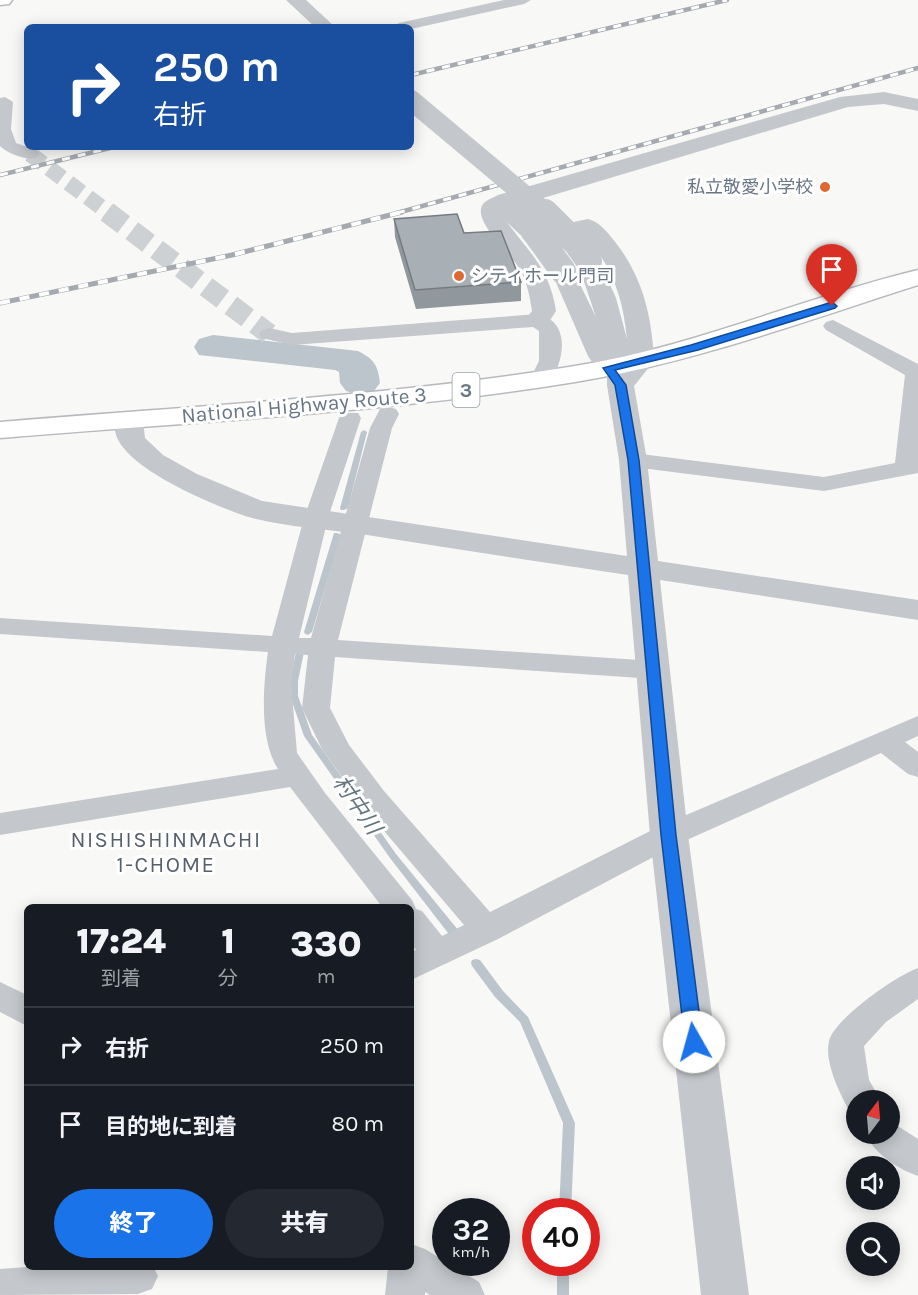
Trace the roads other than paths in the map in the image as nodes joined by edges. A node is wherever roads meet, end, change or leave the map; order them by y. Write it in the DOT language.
graph roads {
  1 [pos="524,0"];
  2 [pos="288,3"];
  3 [pos="302,24"];
  4 [pos="321,24"];
  5 [pos="413,24"];
  6 [pos="7,102"];
  7 [pos="414,103"];
  8 [pos="918,105"];
  9 [pos="414,124"];
  10 [pos="30,154"];
  11 [pos="514,242"];
  12 [pos="918,277"];
  13 [pos="918,298"];
  14 [pos="538,320"];
  15 [pos="833,326"];
  16 [pos="268,334"];
  17 [pos="623,370"];
  18 [pos="541,379"];
  19 [pos="388,414"];
  20 [pos="350,418"];
  21 [pos="130,429"];
  22 [pos="0,430"];
  23 [pos="0,446"];
  24 [pos="633,460"];
  25 [pos="912,467"];
  26 [pos="316,518"];
  27 [pos="356,525"];
  28 [pos="646,570"];
  29 [pos="918,610"];
  30 [pos="0,626"];
  31 [pos="283,646"];
  32 [pos="322,649"];
  33 [pos="655,670"];
  34 [pos="918,725"];
  35 [pos="884,740"];
  36 [pos="918,767"];
  37 [pos="298,776"];
  38 [pos="0,824"];
  39 [pos="669,835"];
  40 [pos="398,904"];
  41 [pos="414,929"];
  42 [pos="487,930"];
  43 [pos="425,961"];
  44 [pos="918,981"];
  45 [pos="0,994"];
  46 [pos="24,1010"];
  47 [pos="856,1090"];
  48 [pos="896,1144"];
  49 [pos="918,1160"];
  50 [pos="414,1264"];
  51 [pos="407,1270"];
  52 [pos="137,1280"];
  53 [pos="0,1287"];
  54 [pos="405,1295"];
  55 [pos="465,1295"];
  56 [pos="725,1295"];
  1 -- 5 [label="street"];
  2 -- 3 [label="street"];
  2 -- 4 [label="street"];
  6 -- 10 [label="street"];
  7 -- 17 [label="street, bridge"];
  8 -- 11 [label="street"];
  9 -- 17 [label="street, bridge"];
  11 -- 14 [label="street"];
  11 -- 17 [label="street"];
  12 -- 17 [label="highway, National Highway Route 3 / 3"];
  13 -- 15 [label="highway, National Highway Route 3 / 3"];
  14 -- 16 [label="street"];
  14 -- 18 [label="street"];
  15 -- 17 [label="highway, National Highway Route 3 / 3"];
  15 -- 25 [label="street"];
  17 -- 18 [label="highway, National Highway Route 3 / 3"];
  17 -- 19 [label="highway, National Highway Route 3 / 3"];
  17 -- 24 [label="street"];
  18 -- 21 [label="highway, National Highway Route 3 / 3"];
  19 -- 20 [label="highway, National Highway Route 3 / 3"];
  19 -- 27 [label="street"];
  20 -- 21 [label="highway, National Highway Route 3 / 3"];
  20 -- 26 [label="street"];
  21 -- 22 [label="highway, National Highway Route 3 / 3"];
  21 -- 23 [label="highway, National Highway Route 3 / 3"];
  21 -- 26 [label="street"];
  24 -- 25 [label="street"];
  24 -- 28 [label="street"];
  26 -- 27 [label="street"];
  26 -- 31 [label="street"];
  27 -- 28 [label="street"];
  27 -- 32 [label="street"];
  28 -- 29 [label="street"];
  28 -- 33 [label="street"];
  30 -- 31 [label="street"];
  31 -- 32 [label="street"];
  31 -- 37 [label="street"];
  32 -- 33 [label="street"];
  32 -- 42 [label="street"];
  33 -- 39 [label="street"];
  34 -- 35 [label="street"];
  35 -- 36 [label="street"];
  35 -- 39 [label="street"];
  37 -- 38 [label="street"];
  37 -- 40 [label="street"];
  39 -- 42 [label="street"];
  39 -- 56 [label="street"];
  41 -- 43 [label="street"];
  42 -- 43 [label="street"];
  44 -- 47 [label="street"];
  45 -- 46 [label="street"];
  48 -- 49 [label="street"];
  50 -- 55 [label="street"];
  51 -- 54 [label="street"];
  52 -- 53 [label="street"];
}
